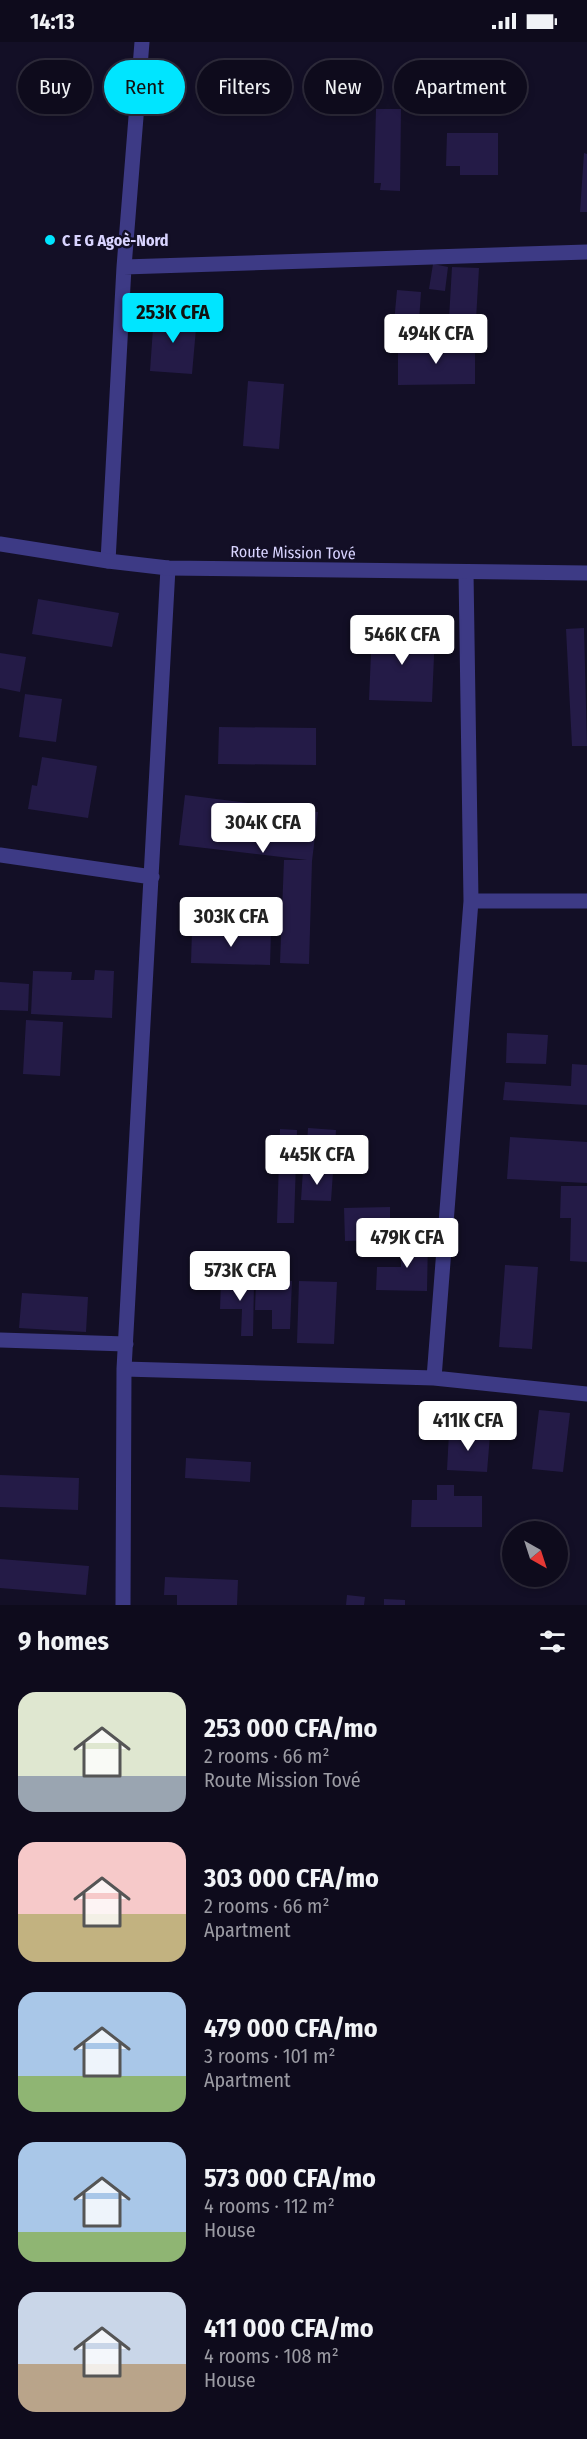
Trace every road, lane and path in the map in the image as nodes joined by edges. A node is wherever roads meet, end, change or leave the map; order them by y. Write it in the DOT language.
graph roads {
  1 [pos="142,42"];
  2 [pos="587,252"];
  3 [pos="124,267"];
  4 [pos="0,544"];
  5 [pos="108,561"];
  6 [pos="168,568"];
  7 [pos="466,572"];
  8 [pos="587,573"];
  9 [pos="0,855"];
  10 [pos="152,877"];
  11 [pos="471,901"];
  12 [pos="587,901"];
  13 [pos="0,1340"];
  14 [pos="126,1344"];
  15 [pos="124,1369"];
  16 [pos="434,1378"];
  17 [pos="587,1394"];
  18 [pos="123,1605"];
  1 -- 3 [label="street"];
  2 -- 3 [label="street"];
  3 -- 5 [label="street"];
  4 -- 5 [label="street, Route Mission Tové"];
  5 -- 6 [label="street, Route Mission Tové"];
  6 -- 7 [label="street, Route Mission Tové"];
  6 -- 10 [label="street"];
  7 -- 8 [label="street, Route Mission Tové"];
  7 -- 11 [label="street"];
  9 -- 10 [label="street"];
  10 -- 14 [label="street"];
  11 -- 12 [label="street"];
  11 -- 16 [label="street"];
  13 -- 14 [label="street"];
  14 -- 15 [label="street"];
  15 -- 16 [label="street"];
  15 -- 18 [label="street"];
  16 -- 17 [label="street"];
}
